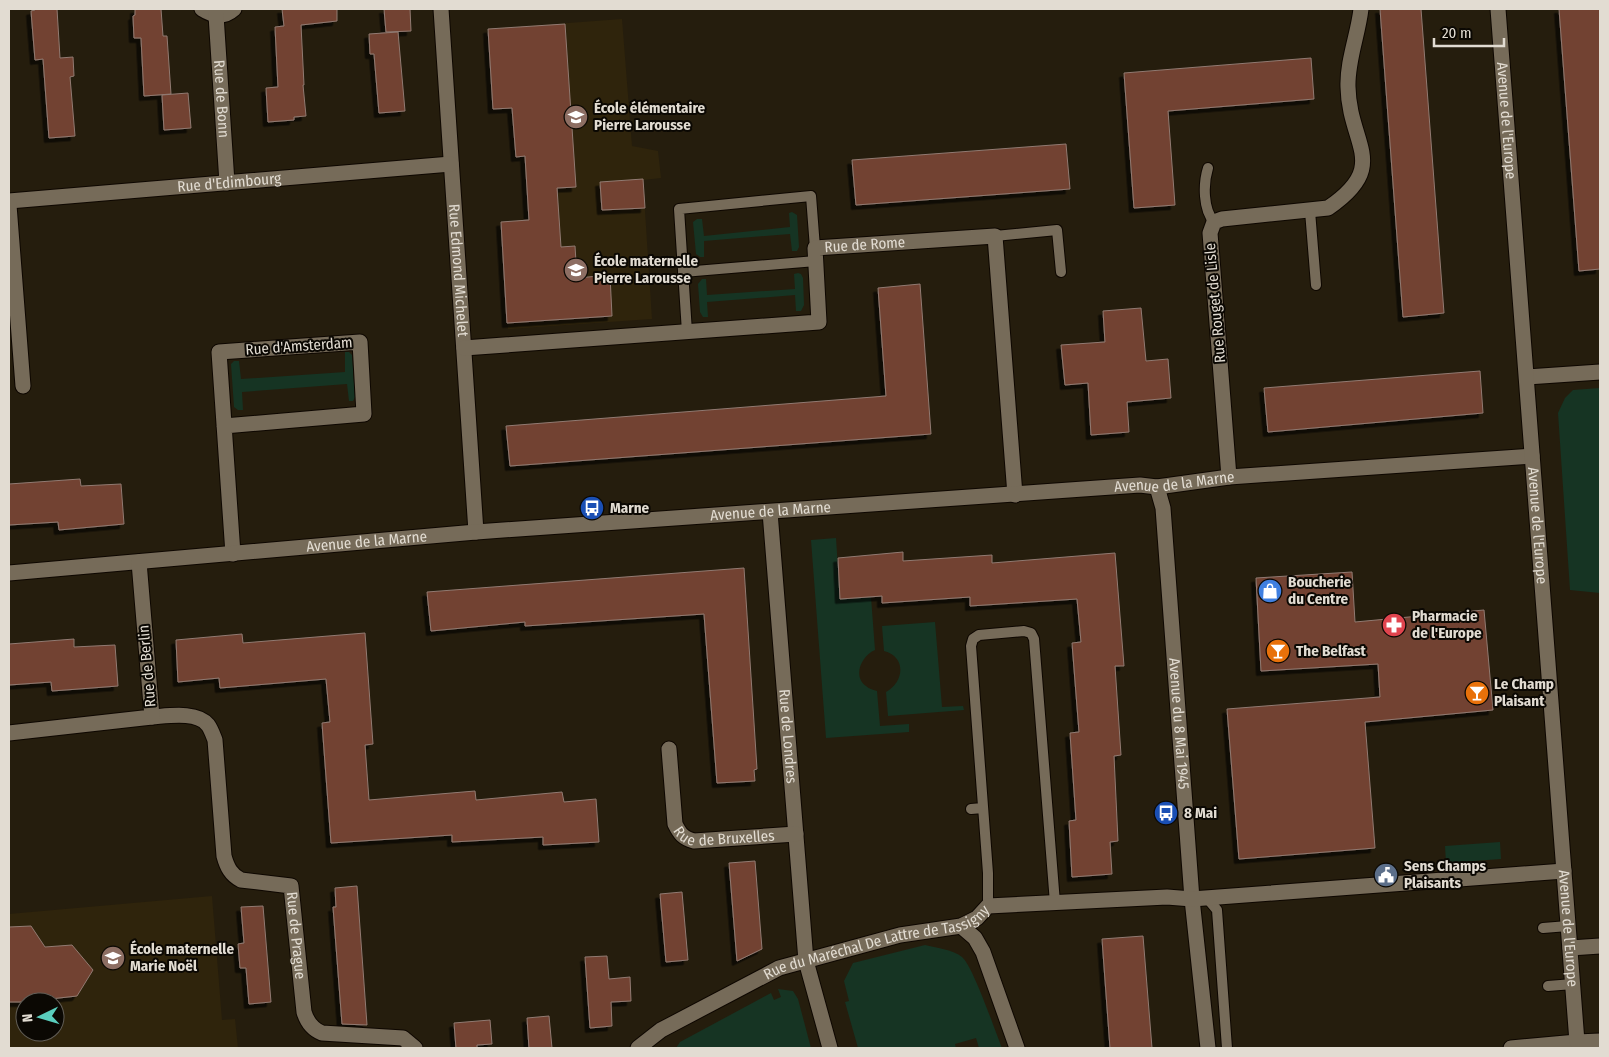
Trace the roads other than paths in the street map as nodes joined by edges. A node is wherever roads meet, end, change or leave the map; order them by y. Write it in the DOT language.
graph roads {
  1 [pos="202,9"];
  2 [pos="234,9"];
  3 [pos="441,9"];
  4 [pos="1361,9"];
  5 [pos="1498,9"];
  6 [pos="216,15"];
  7 [pos="451,164"];
  8 [pos="1208,168"];
  9 [pos="227,183"];
  10 [pos="9,201"];
  11 [pos="9,205"];
  12 [pos="1310,211"];
  13 [pos="1214,222"];
  14 [pos="995,236"];
  15 [pos="815,254"];
  16 [pos="12,272"];
  17 [pos="683,272"];
  18 [pos="1061,272"];
  19 [pos="1316,285"];
  20 [pos="14,332"];
  21 [pos="687,332"];
  22 [pos="464,348"];
  23 [pos="1600,372"];
  24 [pos="1527,378"];
  25 [pos="23,386"];
  26 [pos="224,426"];
  27 [pos="1532,456"];
  28 [pos="1229,476"];
  29 [pos="1158,487"];
  30 [pos="1016,495"];
  31 [pos="770,512"];
  32 [pos="476,532"];
  33 [pos="233,554"];
  34 [pos="139,562"];
  35 [pos="9,572"];
  36 [pos="152,717"];
  37 [pos="9,733"];
  38 [pos="669,749"];
  39 [pos="983,808"];
  40 [pos="971,809"];
  41 [pos="796,834"];
  42 [pos="1564,871"];
  43 [pos="1200,899"];
  44 [pos="1055,903"];
  45 [pos="988,906"];
  46 [pos="961,926"];
  47 [pos="1568,926"];
  48 [pos="1543,928"];
  49 [pos="1600,946"];
  50 [pos="1570,948"];
  51 [pos="806,961"];
  52 [pos="1573,984"];
  53 [pos="1548,986"];
  54 [pos="1600,1041"];
  55 [pos="1577,1042"];
  56 [pos="653,1043"];
  57 [pos="415,1048"];
  58 [pos="638,1048"];
  59 [pos="830,1048"];
  60 [pos="1018,1048"];
  61 [pos="1208,1048"];
  62 [pos="1227,1048"];
  63 [pos="1511,1048"];
  1 -- 6 [label="street"];
  2 -- 6 [label="street"];
  3 -- 7 [label="street, Rue Edmond Michelet"];
  4 -- 12 [label="street, Rue Rouget de Lisle"];
  5 -- 24 [label="street, Avenue de l'Europe"];
  6 -- 9 [label="street, Rue de Bonn"];
  7 -- 9 [label="street, Rue d'Edimbourg"];
  7 -- 22 [label="street, Rue Edmond Michelet"];
  8 -- 13 [label="lane"];
  9 -- 10 [label="street, Rue d'Edimbourg"];
  11 -- 16 [label="street"];
  12 -- 13 [label="street, Rue Rouget de Lisle"];
  12 -- 19 [label="lane"];
  13 -- 28 [label="street, Rue Rouget de Lisle"];
  14 -- 15 [label="street, Rue de Rome"];
  14 -- 18 [label="lane"];
  14 -- 30 [label="street"];
  15 -- 17 [label="lane"];
  15 -- 17 [label="lane"];
  15 -- 21 [label="street, Rue de Rome"];
  16 -- 20 [label="street"];
  17 -- 21 [label="lane"];
  20 -- 25 [label="street"];
  21 -- 22 [label="street, Rue de Rome"];
  22 -- 32 [label="street, Rue Edmond Michelet"];
  23 -- 24 [label="street"];
  24 -- 27 [label="street, Avenue de l'Europe"];
  26 -- 26 [label="street, Rue d'Amsterdam"];
  26 -- 33 [label="street, Rue d'Amsterdam"];
  27 -- 28 [label="street, Avenue de la Marne"];
  27 -- 42 [label="street, Avenue de l'Europe"];
  28 -- 29 [label="street, Avenue de la Marne"];
  29 -- 30 [label="street, Avenue de la Marne"];
  29 -- 43 [label="street, Avenue du 8 Mai 1945"];
  30 -- 31 [label="street, Avenue de la Marne"];
  31 -- 32 [label="street, Avenue de la Marne"];
  31 -- 41 [label="street, Rue de Londres"];
  32 -- 33 [label="street, Avenue de la Marne"];
  33 -- 34 [label="street, Avenue de la Marne"];
  34 -- 35 [label="street, Avenue de la Marne"];
  34 -- 36 [label="street, Rue de Berlin"];
  36 -- 37 [label="street, Rue de Berlin"];
  36 -- 57 [label="street, Rue de Prague"];
  38 -- 41 [label="street, Rue de Bruxelles"];
  39 -- 40 [label="lane"];
  39 -- 44 [label="lane"];
  39 -- 45 [label="lane"];
  41 -- 51 [label="street, Rue de Londres"];
  42 -- 43 [label="street, Rue du Maréchal De Lattre de Tassigny"];
  42 -- 47 [label="street, Avenue de l'Europe"];
  43 -- 44 [label="street, Rue du Maréchal De Lattre de Tassigny"];
  43 -- 61 [label="street, Avenue du 8 Mai 1945"];
  43 -- 62 [label="lane"];
  44 -- 45 [label="street, Rue du Maréchal De Lattre de Tassigny"];
  45 -- 46 [label="street, Rue du Maréchal De Lattre de Tassigny"];
  46 -- 51 [label="street, Rue du Maréchal De Lattre de Tassigny"];
  46 -- 60 [label="street"];
  47 -- 48 [label="lane"];
  47 -- 50 [label="street, Avenue de l'Europe"];
  49 -- 50 [label="street"];
  50 -- 52 [label="street, Avenue de l'Europe"];
  51 -- 56 [label="street, Rue du Maréchal De Lattre de Tassigny"];
  51 -- 59 [label="street, Rue de Londres"];
  52 -- 53 [label="lane"];
  52 -- 55 [label="street, Avenue de l'Europe"];
  54 -- 55 [label="street"];
  55 -- 63 [label="street"];
  56 -- 58 [label="street, Rue du Maréchal De Lattre de Tassigny"];
}
